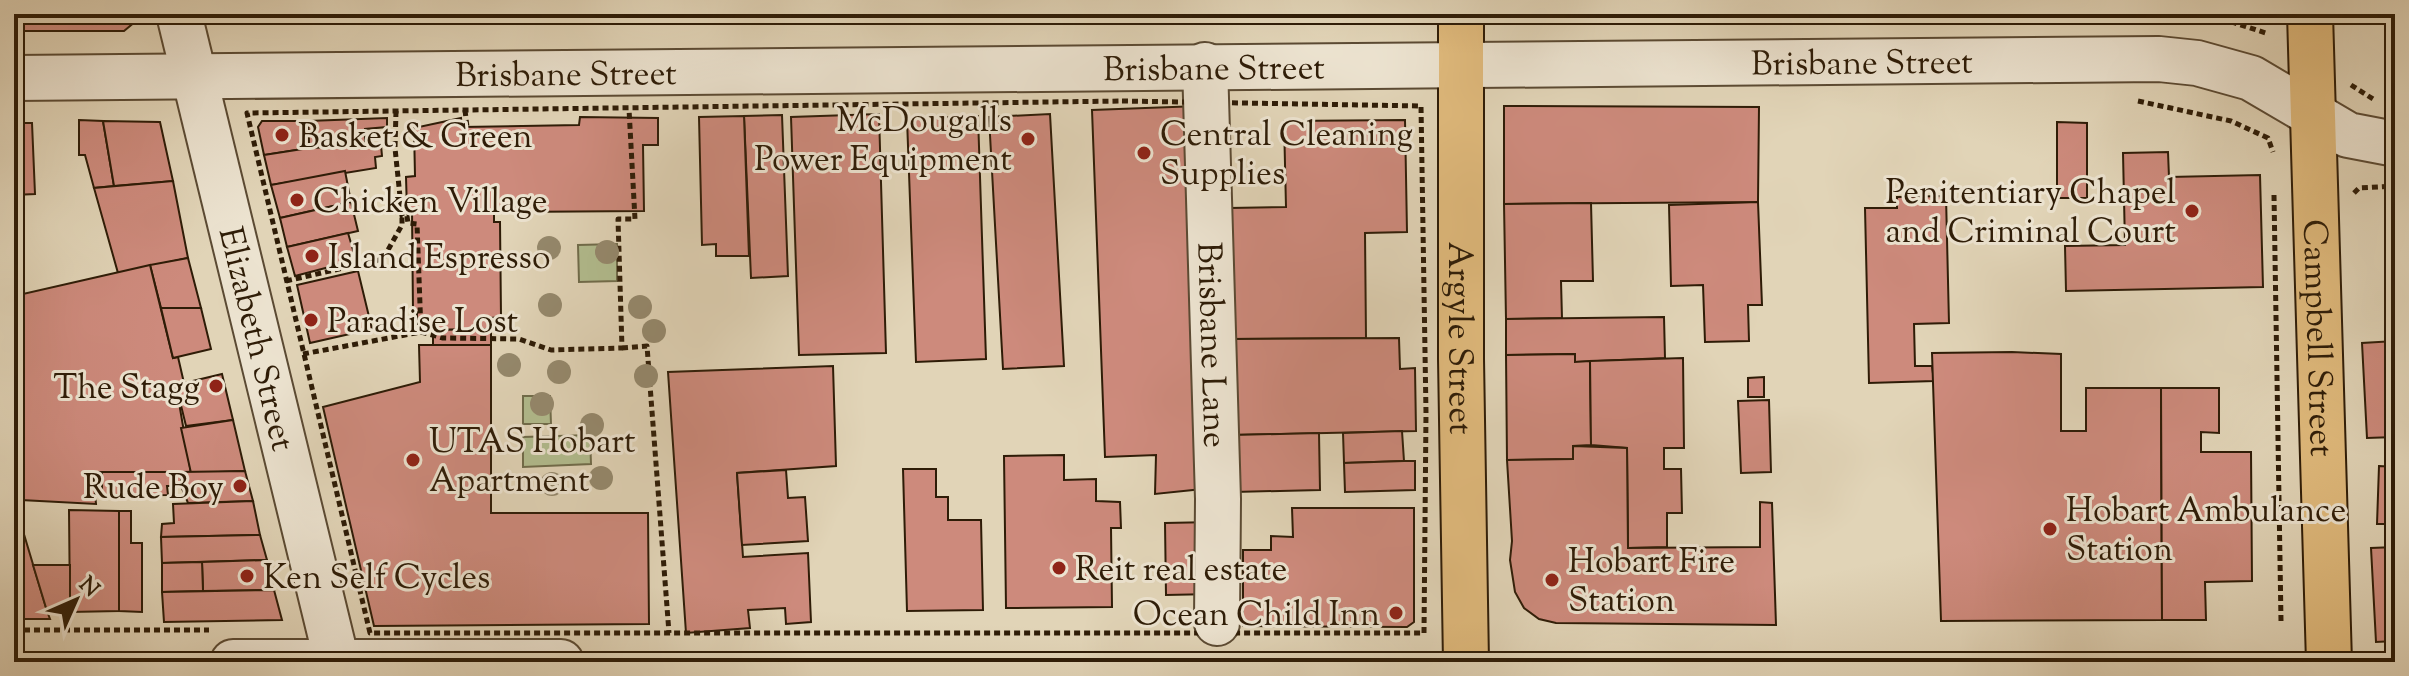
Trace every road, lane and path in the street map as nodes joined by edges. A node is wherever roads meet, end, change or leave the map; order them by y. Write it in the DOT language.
graph roads {
  1 [pos="179,14"];
  2 [pos="1461,14"];
  3 [pos="2175,14"];
  4 [pos="2182,14"];
  5 [pos="2310,14"];
  6 [pos="1542,22"];
  7 [pos="2269,34"];
  8 [pos="1461,63"];
  9 [pos="193,76"];
  10 [pos="14,78"];
  11 [pos="1206,84"];
  12 [pos="629,108"];
  13 [pos="396,110"];
  14 [pos="2313,115"];
  15 [pos="466,118"];
  16 [pos="467,127"];
  17 [pos="2268,138"];
  18 [pos="2395,144"];
  19 [pos="2277,162"];
  20 [pos="2395,186"];
  21 [pos="2277,187"];
  22 [pos="2350,198"];
  23 [pos="402,216"];
  24 [pos="286,281"];
  25 [pos="433,324"];
  26 [pos="421,332"];
  27 [pos="622,348"];
  28 [pos="303,354"];
  29 [pos="2281,621"];
  30 [pos="1217,623"];
  31 [pos="14,630"];
  32 [pos="669,633"];
  33 [pos="223,646"];
  34 [pos="337,661"];
  35 [pos="561,662"];
  36 [pos="1466,662"];
  37 [pos="2329,662"];
  1 -- 9 [label="street, Elizabeth Street"];
  2 -- 8 [label="main road, Argyle Street"];
  3 -- 6 [label="path"];
  4 -- 7 [label="path"];
  5 -- 14 [label="main road, Campbell Street"];
  8 -- 11 [label="street, Brisbane Street"];
  8 -- 14 [label="street, Brisbane Street"];
  8 -- 36 [label="main road, Argyle Street"];
  9 -- 10 [label="street, Brisbane Street"];
  9 -- 11 [label="street, Brisbane Street"];
  9 -- 34 [label="street, Elizabeth Street"];
  11 -- 12 [label="path"];
  11 -- 30 [label="street, Brisbane Lane"];
  11 -- 32 [label="path"];
  12 -- 13 [label="path"];
  12 -- 27 [label="path"];
  13 -- 23 [label="path"];
  13 -- 24 [label="path"];
  14 -- 18 [label="street, Brisbane Street"];
  14 -- 37 [label="main road, Campbell Street"];
  15 -- 16 [label="path"];
  17 -- 19 [label="path"];
  20 -- 22 [label="path"];
  21 -- 29 [label="path"];
  23 -- 24 [label="path"];
  23 -- 26 [label="path"];
  24 -- 28 [label="path"];
  25 -- 26 [label="path"];
  26 -- 27 [label="path"];
  26 -- 28 [label="path"];
  27 -- 32 [label="path"];
  28 -- 32 [label="path"];
  31 -- 33 [label="path"];
  33 -- 34 [label="street"];
  34 -- 35 [label="street"];
}
